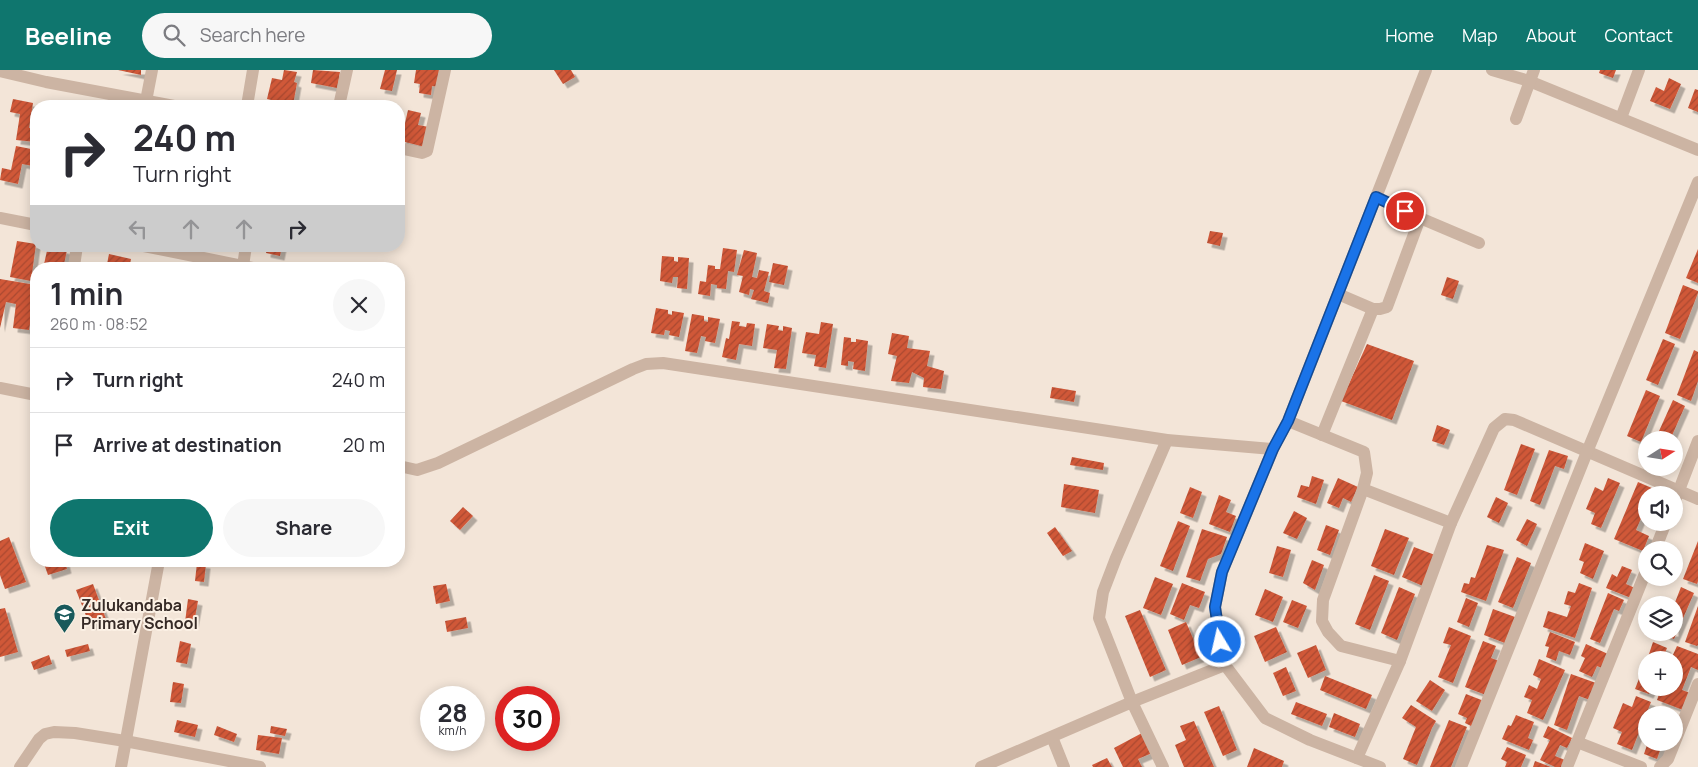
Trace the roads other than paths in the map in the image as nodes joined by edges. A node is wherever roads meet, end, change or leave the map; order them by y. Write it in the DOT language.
graph roads {
  1 [pos="152,70"];
  2 [pos="253,70"];
  3 [pos="347,70"];
  4 [pos="445,70"];
  5 [pos="1426,70"];
  6 [pos="1492,70"];
  7 [pos="1639,70"];
  8 [pos="0,72"];
  9 [pos="47,76"];
  10 [pos="1532,76"];
  11 [pos="142,100"];
  12 [pos="146,100"];
  13 [pos="247,100"];
  14 [pos="340,100"];
  15 [pos="1621,118"];
  16 [pos="1516,119"];
  17 [pos="405,149"];
  18 [pos="1698,150"];
  19 [pos="1698,182"];
  20 [pos="1376,197"];
  21 [pos="0,218"];
  22 [pos="1420,218"];
  23 [pos="30,224"];
  24 [pos="1479,243"];
  25 [pos="173,252"];
  26 [pos="222,262"];
  27 [pos="1338,294"];
  28 [pos="1373,309"];
  29 [pos="0,388"];
  30 [pos="30,394"];
  31 [pos="1288,421"];
  32 [pos="1322,435"];
  33 [pos="1167,440"];
  34 [pos="1698,441"];
  35 [pos="1273,449"];
  36 [pos="1587,452"];
  37 [pos="405,467"];
  38 [pos="1654,486"];
  39 [pos="1680,486"];
  40 [pos="1363,489"];
  41 [pos="1683,498"];
  42 [pos="1698,499"];
  43 [pos="1452,523"];
  44 [pos="158,567"];
  45 [pos="1640,586"];
  46 [pos="1400,661"];
  47 [pos="1225,665"];
  48 [pos="1698,684"];
  49 [pos="1132,702"];
  50 [pos="1052,737"];
  51 [pos="125,741"];
  52 [pos="1577,742"];
  53 [pos="1357,758"];
  54 [pos="20,767"];
  55 [pos="121,767"];
  56 [pos="260,767"];
  57 [pos="981,767"];
  58 [pos="1064,767"];
  59 [pos="1163,767"];
  60 [pos="1380,767"];
  61 [pos="1461,767"];
  62 [pos="1567,767"];
  63 [pos="1641,767"];
  64 [pos="1660,767"];
  1 -- 12 [label="street"];
  2 -- 13 [label="street"];
  3 -- 14 [label="street"];
  4 -- 17 [label="street"];
  5 -- 20 [label="street"];
  6 -- 10 [label="street"];
  7 -- 15 [label="street"];
  8 -- 9 [label="street"];
  9 -- 11 [label="street"];
  10 -- 15 [label="street"];
  10 -- 16 [label="street"];
  15 -- 18 [label="street"];
  19 -- 36 [label="street"];
  20 -- 22 [label="street"];
  20 -- 27 [label="street"];
  21 -- 23 [label="street"];
  22 -- 24 [label="street"];
  22 -- 28 [label="street"];
  25 -- 26 [label="street"];
  27 -- 28 [label="street"];
  27 -- 31 [label="street"];
  28 -- 32 [label="street"];
  29 -- 30 [label="street"];
  31 -- 32 [label="street"];
  31 -- 35 [label="street"];
  32 -- 40 [label="street"];
  33 -- 35 [label="street"];
  33 -- 37 [label="street"];
  33 -- 49 [label="street"];
  34 -- 39 [label="street"];
  35 -- 47 [label="street"];
  36 -- 38 [label="street"];
  36 -- 43 [label="street"];
  36 -- 61 [label="street"];
  40 -- 43 [label="street"];
  40 -- 46 [label="street"];
  41 -- 42 [label="street"];
  43 -- 46 [label="street"];
  44 -- 51 [label="street"];
  45 -- 52 [label="street"];
  46 -- 53 [label="street"];
  47 -- 49 [label="street"];
  47 -- 53 [label="street"];
  48 -- 64 [label="street"];
  49 -- 50 [label="street"];
  49 -- 59 [label="street"];
  50 -- 57 [label="street"];
  50 -- 58 [label="street"];
  51 -- 54 [label="street"];
  51 -- 55 [label="street"];
  51 -- 56 [label="street"];
  52 -- 62 [label="street"];
  52 -- 63 [label="street"];
  53 -- 60 [label="street"];
}
